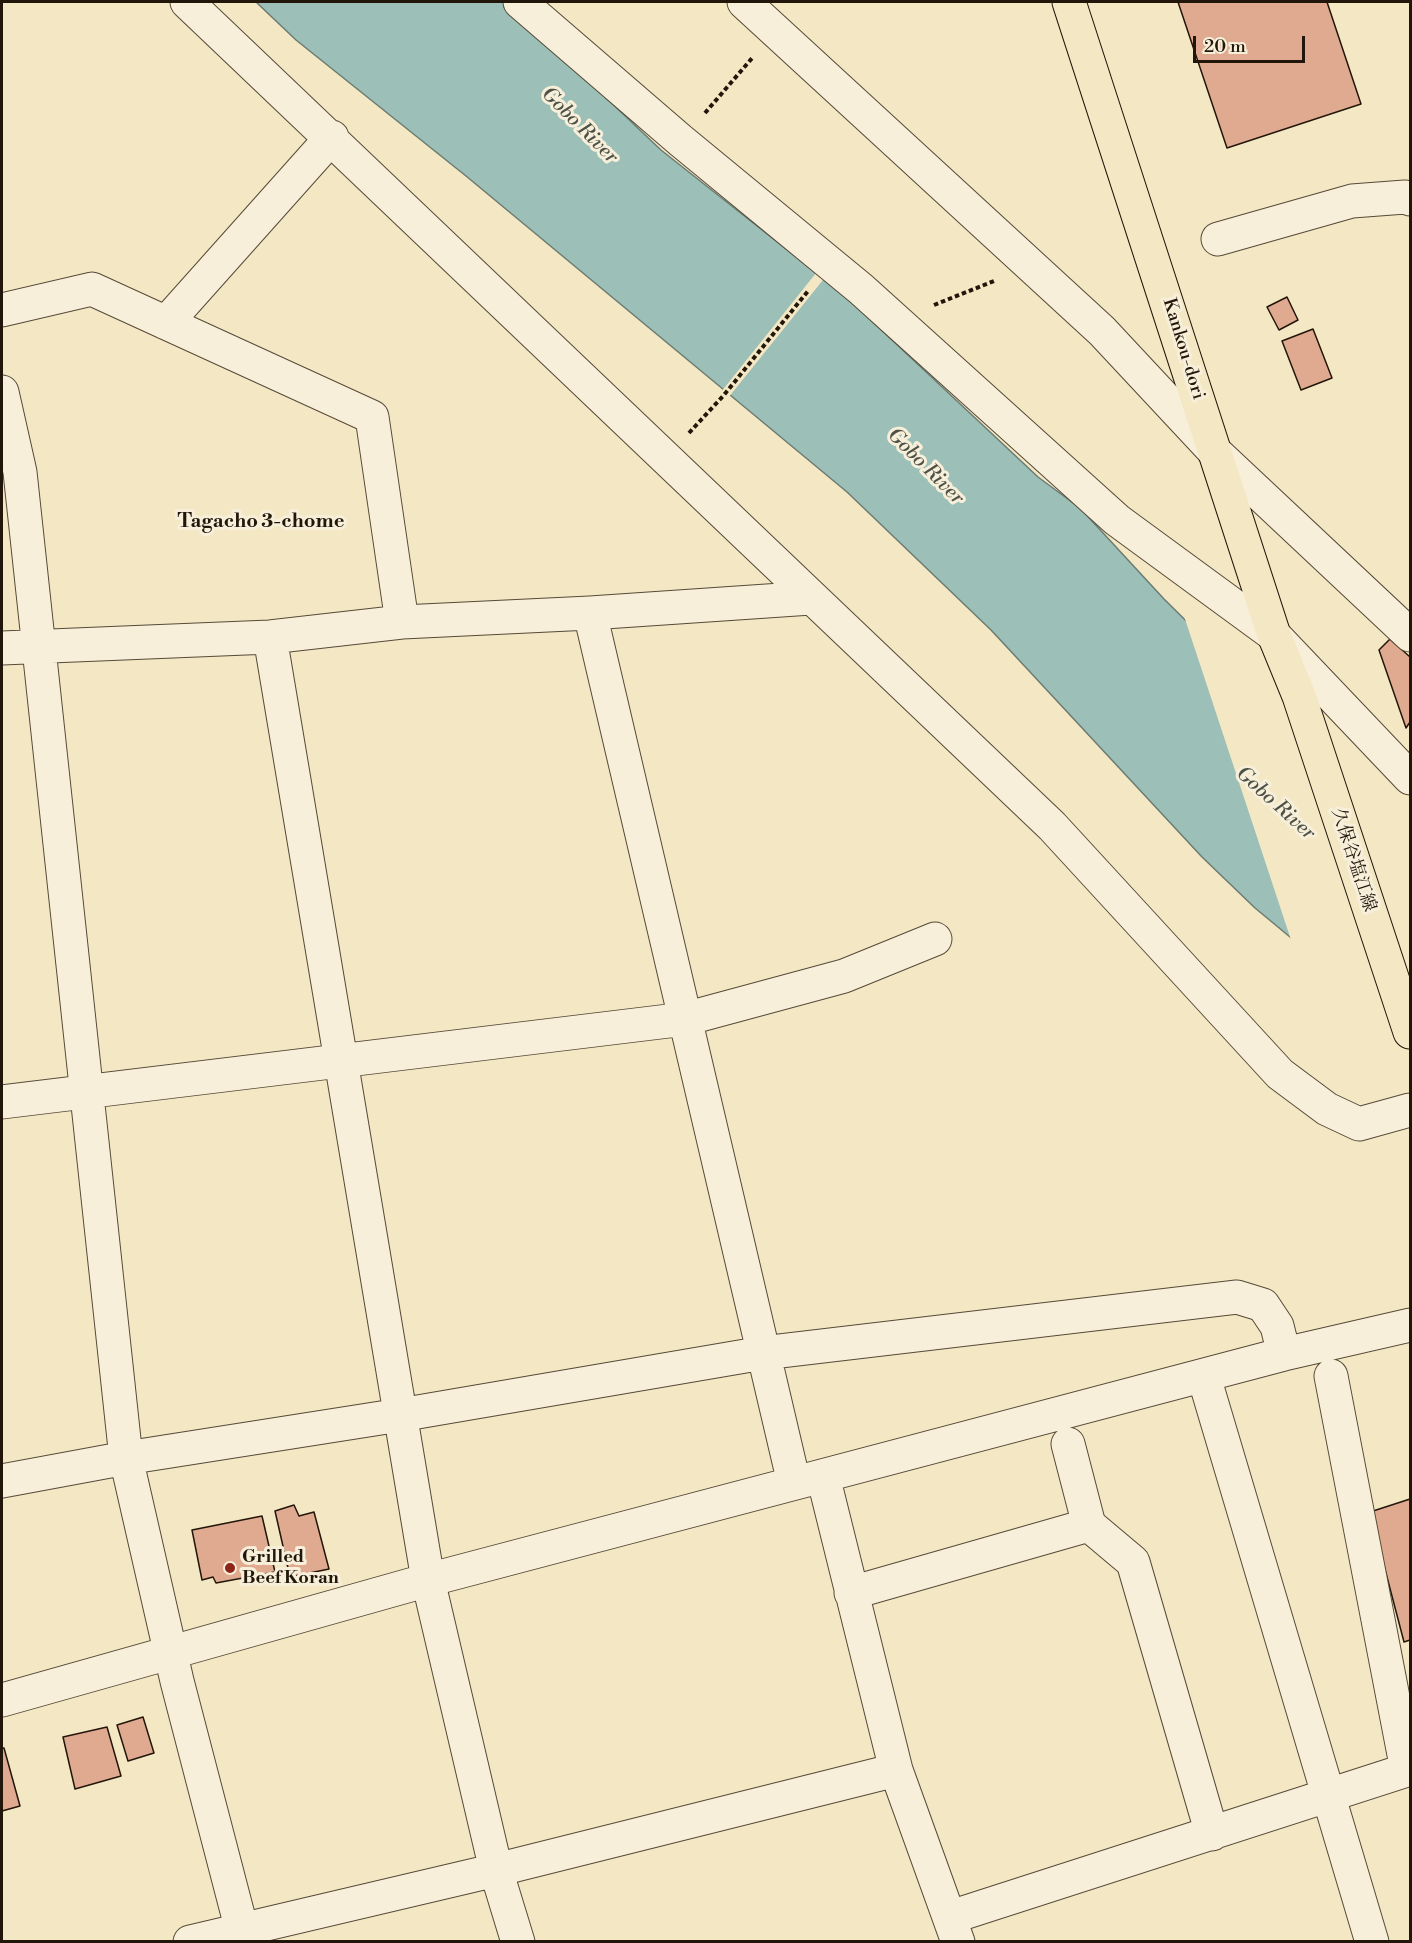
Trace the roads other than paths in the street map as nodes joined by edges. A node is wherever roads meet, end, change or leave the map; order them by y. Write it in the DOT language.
graph roads {
  1 [pos="187,2"];
  2 [pos="520,2"];
  3 [pos="744,2"];
  4 [pos="1069,2"];
  5 [pos="332,137"];
  6 [pos="1410,199"];
  7 [pos="1218,239"];
  8 [pos="2,310"];
  9 [pos="166,323"];
  10 [pos="2,392"];
  11 [pos="1214,451"];
  12 [pos="811,598"];
  13 [pos="590,613"];
  14 [pos="402,622"];
  15 [pos="1274,635"];
  16 [pos="1410,635"];
  17 [pos="270,637"];
  18 [pos="37,647"];
  19 [pos="2,648"];
  20 [pos="1299,696"];
  21 [pos="1410,778"];
  22 [pos="935,939"];
  23 [pos="685,1019"];
  24 [pos="1409,1029"];
  25 [pos="341,1061"];
  26 [pos="86,1092"];
  27 [pos="2,1102"];
  28 [pos="1410,1110"];
  29 [pos="1410,1325"];
  30 [pos="763,1353"];
  31 [pos="1284,1354"];
  32 [pos="1330,1376"];
  33 [pos="1204,1377"];
  34 [pos="400,1415"];
  35 [pos="1068,1444"];
  36 [pos="126,1458"];
  37 [pos="808,1480"];
  38 [pos="2,1481"];
  39 [pos="1089,1525"];
  40 [pos="428,1580"];
  41 [pos="851,1593"];
  42 [pos="171,1654"];
  43 [pos="2,1700"];
  44 [pos="896,1770"];
  45 [pos="1409,1770"];
  46 [pos="1327,1798"];
  47 [pos="1212,1834"];
  48 [pos="496,1870"];
  49 [pos="954,1929"];
  50 [pos="243,1935"];
  51 [pos="190,1941"];
  52 [pos="518,1941"];
  53 [pos="1372,1941"];
  1 -- 5 [label="street"];
  2 -- 15 [label="street"];
  3 -- 11 [label="street"];
  4 -- 11 [label="main road, Kankou-dori"];
  5 -- 9 [label="street"];
  5 -- 12 [label="street"];
  6 -- 7 [label="street"];
  8 -- 9 [label="street"];
  9 -- 14 [label="street"];
  10 -- 18 [label="street"];
  11 -- 15 [label="main road, Kankou-dori"];
  11 -- 16 [label="street"];
  12 -- 13 [label="street"];
  12 -- 28 [label="street"];
  13 -- 14 [label="street"];
  13 -- 23 [label="street"];
  14 -- 17 [label="street"];
  15 -- 20 [label="main road, Kankou-dori"];
  15 -- 21 [label="street"];
  17 -- 18 [label="street"];
  17 -- 25 [label="street"];
  18 -- 19 [label="street"];
  18 -- 26 [label="street"];
  20 -- 24 [label="main road, 久保谷塩江線"];
  22 -- 23 [label="street"];
  23 -- 25 [label="street"];
  23 -- 30 [label="street"];
  25 -- 26 [label="street"];
  25 -- 34 [label="street"];
  26 -- 27 [label="street"];
  26 -- 36 [label="street"];
  29 -- 31 [label="street"];
  30 -- 31 [label="street"];
  30 -- 34 [label="street"];
  30 -- 37 [label="street"];
  31 -- 33 [label="street"];
  32 -- 45 [label="street"];
  33 -- 37 [label="street"];
  33 -- 46 [label="street"];
  34 -- 36 [label="street"];
  34 -- 40 [label="street"];
  35 -- 39 [label="street"];
  36 -- 38 [label="street"];
  36 -- 42 [label="street"];
  37 -- 40 [label="street"];
  37 -- 41 [label="street"];
  39 -- 41 [label="street"];
  39 -- 47 [label="street"];
  40 -- 42 [label="street"];
  40 -- 48 [label="street"];
  41 -- 44 [label="street"];
  42 -- 43 [label="street"];
  42 -- 50 [label="street"];
  44 -- 48 [label="street"];
  44 -- 49 [label="street"];
  45 -- 46 [label="street"];
  46 -- 47 [label="street"];
  46 -- 53 [label="street"];
  47 -- 49 [label="street"];
  48 -- 50 [label="street"];
  48 -- 52 [label="street"];
  50 -- 51 [label="street"];
}
